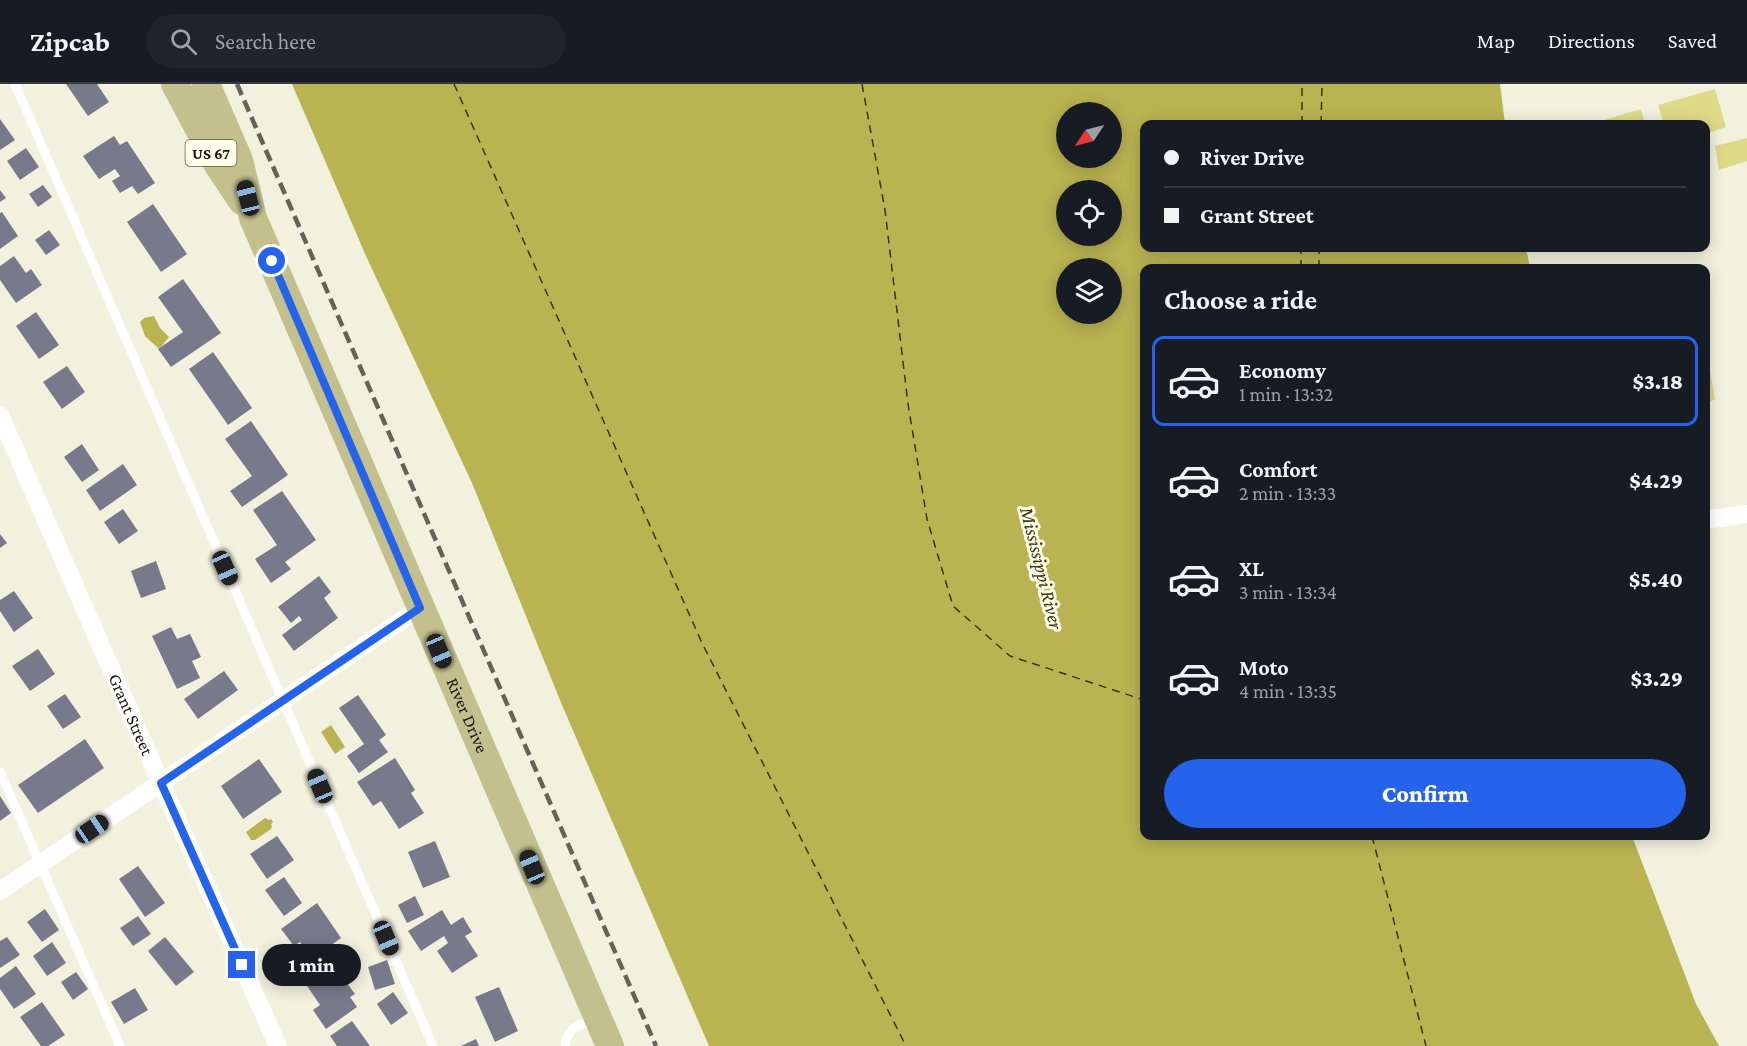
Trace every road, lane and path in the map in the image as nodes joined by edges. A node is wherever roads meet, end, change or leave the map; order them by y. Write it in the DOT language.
graph roads {
  1 [pos="15,84"];
  2 [pos="176,84"];
  3 [pos="206,84"];
  4 [pos="253,218"];
  5 [pos="0,415"];
  6 [pos="1747,514"];
  7 [pos="1710,519"];
  8 [pos="420,608"];
  9 [pos="283,700"];
  10 [pos="0,772"];
  11 [pos="161,783"];
  12 [pos="41,864"];
  13 [pos="0,891"];
  14 [pos="598,1018"];
  15 [pos="120,1046"];
  16 [pos="278,1046"];
  17 [pos="433,1046"];
  18 [pos="565,1046"];
  19 [pos="610,1046"];
  1 -- 9 [label="lane"];
  2 -- 4 [label="main road, US 67"];
  3 -- 4 [label="main road, River Drive / US 67"];
  4 -- 8 [label="main road, River Drive / US 67"];
  5 -- 11 [label="street, Grant Street"];
  6 -- 7 [label="street"];
  8 -- 9 [label="street"];
  8 -- 14 [label="main road, River Drive / US 67"];
  9 -- 11 [label="street"];
  9 -- 17 [label="lane"];
  10 -- 12 [label="lane"];
  11 -- 12 [label="street"];
  11 -- 16 [label="street, Grant Street"];
  12 -- 13 [label="street"];
  12 -- 15 [label="lane"];
  14 -- 18 [label="lane"];
  14 -- 19 [label="main road, River Drive / US 67"];
}
